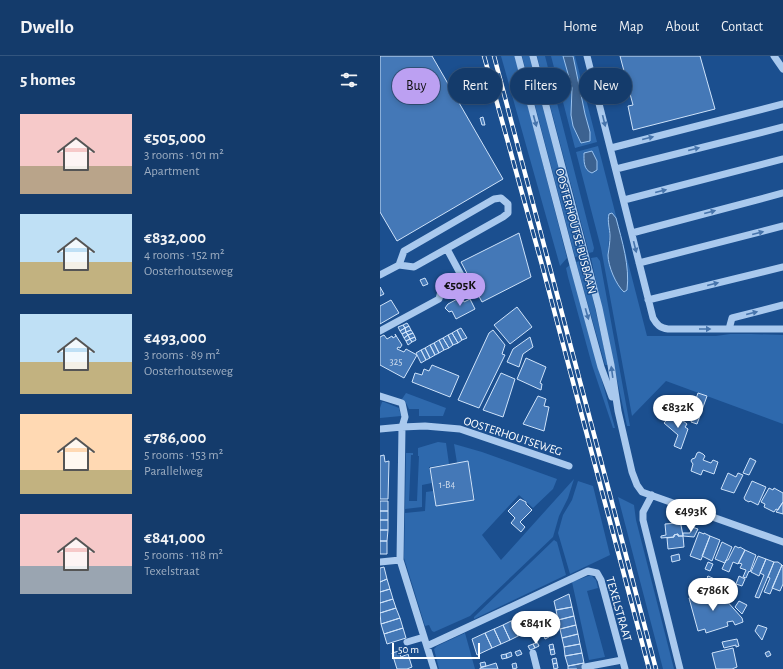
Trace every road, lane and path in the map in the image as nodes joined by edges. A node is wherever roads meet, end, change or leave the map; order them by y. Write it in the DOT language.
graph roads {
  1 [pos="518,56"];
  2 [pos="533,56"];
  3 [pos="587,56"];
  4 [pos="774,56"];
  5 [pos="783,69"];
  6 [pos="783,104"];
  7 [pos="783,127"];
  8 [pos="610,148"];
  9 [pos="783,159"];
  10 [pos="616,169"];
  11 [pos="783,193"];
  12 [pos="624,200"];
  13 [pos="783,226"];
  14 [pos="632,233"];
  15 [pos="447,249"];
  16 [pos="639,263"];
  17 [pos="399,265"];
  18 [pos="783,266"];
  19 [pos="380,275"];
  20 [pos="648,300"];
  21 [pos="783,305"];
  22 [pos="729,329"];
  23 [pos="783,329"];
  24 [pos="380,331"];
  25 [pos="380,396"];
  26 [pos="618,411"];
  27 [pos="402,426"];
  28 [pos="380,429"];
  29 [pos="569,466"];
  30 [pos="652,495"];
  31 [pos="783,542"];
  32 [pos="400,560"];
  33 [pos="380,562"];
  34 [pos="424,637"];
  35 [pos="407,642"];
  36 [pos="427,646"];
  37 [pos="533,653"];
  38 [pos="622,660"];
  39 [pos="585,667"];
  40 [pos="434,669"];
  41 [pos="536,669"];
  42 [pos="625,669"];
  43 [pos="680,669"];
  1 -- 26 [label="street, OOSTERHOUTSE BUSBAAN, one-way"];
  26 -- 2 [label="street, OOSTERHOUTSE BUSBAAN, one-way"];
  3 -- 8 [label="street, one-way"];
  4 -- 5 [label="street"];
  8 -- 6 [label="street, one-way"];
  10 -- 7 [label="street, one-way"];
  8 -- 10 [label="street"];
  12 -- 9 [label="street, one-way"];
  10 -- 12 [label="street"];
  14 -- 11 [label="street, one-way"];
  12 -- 14 [label="street"];
  16 -- 13 [label="street, one-way"];
  14 -- 16 [label="street, one-way"];
  15 -- 17 [label="street"];
  15 -- 17 [label="street"];
  15 -- 24 [label="street"];
  16 -- 20 [label="street"];
  17 -- 19 [label="street"];
  20 -- 18 [label="street, one-way"];
  20 -- 22 [label="street, one-way"];
  22 -- 21 [label="street, one-way"];
  22 -- 23 [label="street"];
  25 -- 27 [label="street"];
  26 -- 30 [label="street, OOSTERHOUTSE BUSBAAN"];
  27 -- 28 [label="street, OOSTERHOUTSEWEG"];
  27 -- 29 [label="street, OOSTERHOUTSEWEG"];
  27 -- 32 [label="street"];
  30 -- 31 [label="street"];
  30 -- 43 [label="street"];
  32 -- 33 [label="street"];
  32 -- 34 [label="street"];
  34 -- 35 [label="street"];
  34 -- 36 [label="street"];
  36 -- 38 [label="street, TEXELSTRAAT"];
  36 -- 40 [label="street"];
  37 -- 41 [label="street"];
  38 -- 39 [label="street"];
  38 -- 42 [label="street, TEXELSTRAAT"];
}
